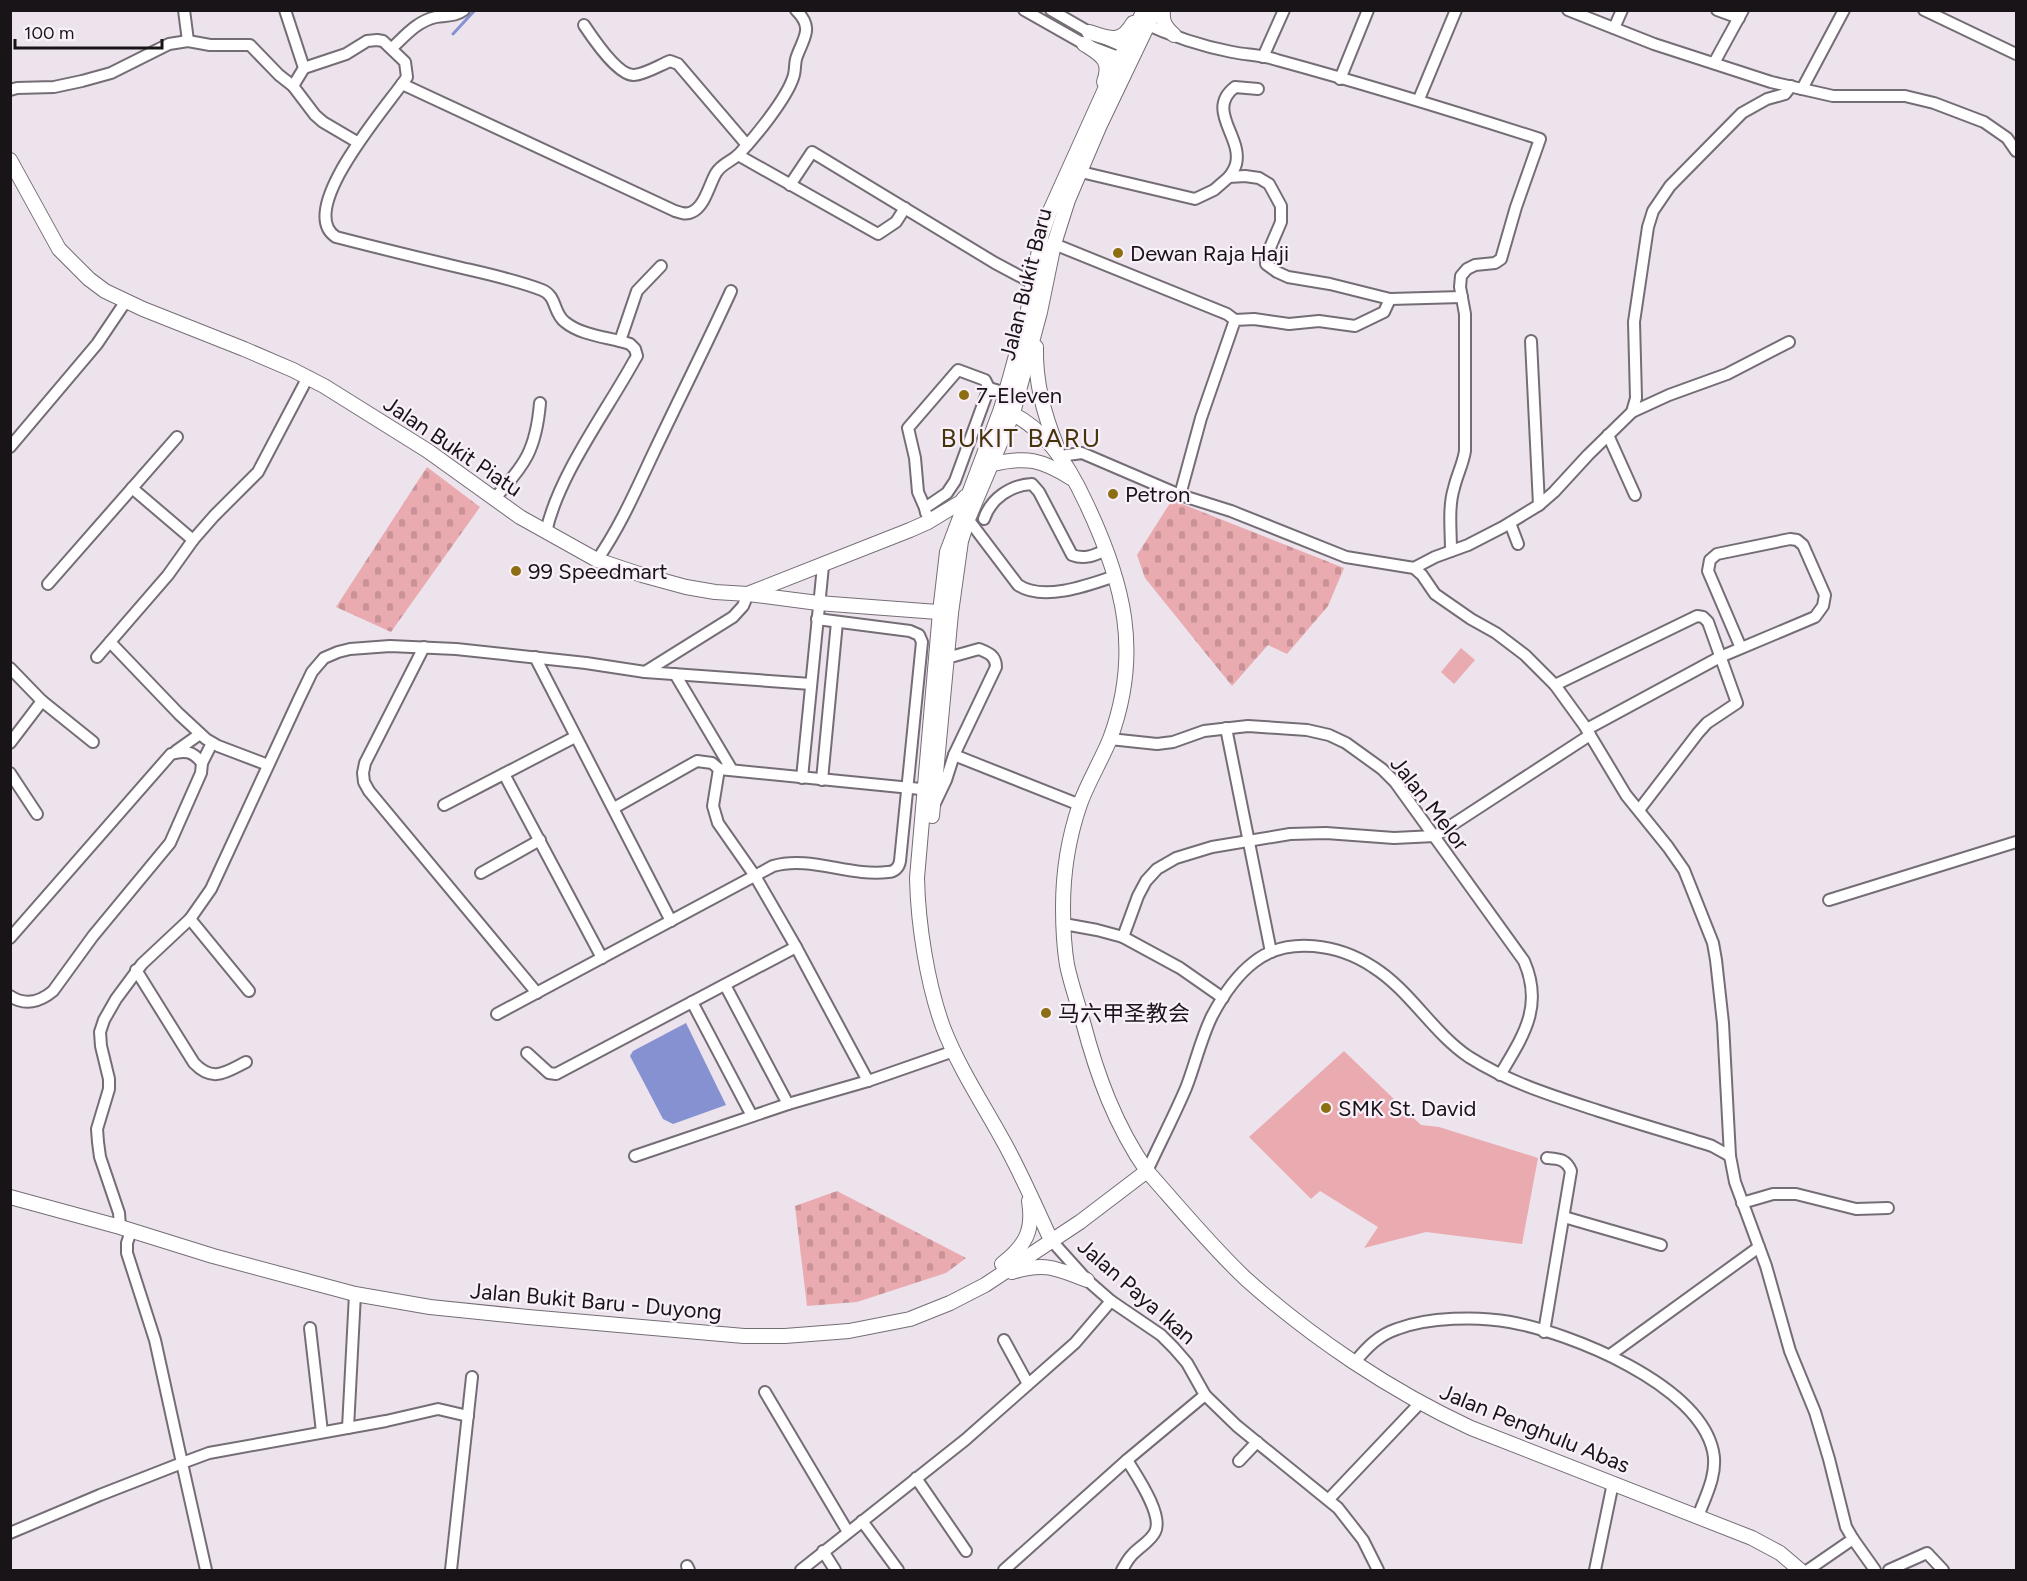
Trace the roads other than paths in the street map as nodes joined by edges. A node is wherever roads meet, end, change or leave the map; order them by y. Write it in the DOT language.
graph roads {
  1 [pos="184,10"];
  2 [pos="285,10"];
  3 [pos="465,10"];
  4 [pos="795,10"];
  5 [pos="1024,10"];
  6 [pos="1051,10"];
  7 [pos="1155,10"];
  8 [pos="1163,10"];
  9 [pos="1284,10"];
  10 [pos="1368,10"];
  11 [pos="1456,10"];
  12 [pos="1568,10"];
  13 [pos="1622,10"];
  14 [pos="1717,10"];
  15 [pos="1844,10"];
  16 [pos="1924,10"];
  17 [pos="1741,14"];
  18 [pos="1142,17"];
  19 [pos="584,25"];
  20 [pos="1614,28"];
  21 [pos="1174,34"];
  22 [pos="1086,38"];
  23 [pos="188,41"];
  24 [pos="392,48"];
  25 [pos="2016,54"];
  26 [pos="1128,55"];
  27 [pos="1263,57"];
  28 [pos="1714,63"];
  29 [pos="304,68"];
  30 [pos="1340,79"];
  31 [pos="402,84"];
  32 [pos="293,86"];
  33 [pos="1797,87"];
  34 [pos="1258,89"];
  35 [pos="10,90"];
  36 [pos="1419,99"];
  37 [pos="357,142"];
  38 [pos="747,145"];
  39 [pos="2016,151"];
  40 [pos="738,155"];
  41 [pos="10,159"];
  42 [pos="1081,172"];
  43 [pos="1229,177"];
  44 [pos="1064,182"];
  45 [pos="790,185"];
  46 [pos="905,208"];
  47 [pos="1054,244"];
  48 [pos="661,266"];
  49 [pos="1039,283"];
  50 [pos="731,291"];
  51 [pos="1462,297"];
  52 [pos="1390,299"];
  53 [pos="126,301"];
  54 [pos="1040,312"];
  55 [pos="1231,317"];
  56 [pos="620,341"];
  57 [pos="1531,341"];
  58 [pos="1790,342"];
  59 [pos="308,377"];
  60 [pos="989,388"];
  61 [pos="1006,393"];
  62 [pos="540,403"];
  63 [pos="1007,411"];
  64 [pos="1632,412"];
  65 [pos="1608,435"];
  66 [pos="177,437"];
  67 [pos="10,447"];
  68 [pos="1060,456"];
  69 [pos="993,464"];
  70 [pos="1073,479"];
  71 [pos="132,488"];
  72 [pos="968,493"];
  73 [pos="1180,495"];
  74 [pos="1635,495"];
  75 [pos="494,499"];
  76 [pos="1539,505"];
  77 [pos="926,515"];
  78 [pos="968,519"];
  79 [pos="984,519"];
  80 [pos="1510,523"];
  81 [pos="546,532"];
  82 [pos="193,540"];
  83 [pos="1518,544"];
  84 [pos="1106,550"];
  85 [pos="1451,551"];
  86 [pos="597,560"];
  87 [pos="823,566"];
  88 [pos="1414,568"];
  89 [pos="1115,576"];
  90 [pos="48,584"];
  91 [pos="748,594"];
  92 [pos="818,603"];
  93 [pos="945,613"];
  94 [pos="817,619"];
  95 [pos="837,622"];
  96 [pos="111,642"];
  97 [pos="424,647"];
  98 [pos="1741,648"];
  99 [pos="97,657"];
  100 [pos="535,657"];
  101 [pos="1720,657"];
  102 [pos="941,658"];
  103 [pos="10,668"];
  104 [pos="645,672"];
  105 [pos="675,674"];
  106 [pos="811,684"];
  107 [pos="1555,686"];
  108 [pos="42,701"];
  109 [pos="1226,728"];
  110 [pos="1588,732"];
  111 [pos="200,734"];
  112 [pos="575,737"];
  113 [pos="1110,739"];
  114 [pos="93,742"];
  115 [pos="10,743"];
  116 [pos="212,743"];
  117 [pos="171,754"];
  118 [pos="954,755"];
  119 [pos="202,763"];
  120 [pos="268,765"];
  121 [pos="720,769"];
  122 [pos="732,770"];
  123 [pos="10,773"];
  124 [pos="504,774"];
  125 [pos="801,778"];
  126 [pos="822,780"];
  127 [pos="907,789"];
  128 [pos="929,790"];
  129 [pos="444,805"];
  130 [pos="1080,805"];
  131 [pos="614,808"];
  132 [pos="933,808"];
  133 [pos="1639,810"];
  134 [pos="37,814"];
  135 [pos="1435,836"];
  136 [pos="540,840"];
  137 [pos="1249,841"];
  138 [pos="2016,842"];
  139 [pos="481,873"];
  140 [pos="755,876"];
  141 [pos="1829,900"];
  142 [pos="190,919"];
  143 [pos="671,921"];
  144 [pos="1064,924"];
  145 [pos="1123,937"];
  146 [pos="10,938"];
  147 [pos="796,946"];
  148 [pos="1271,952"];
  149 [pos="602,958"];
  150 [pos="927,959"];
  151 [pos="136,970"];
  152 [pos="725,985"];
  153 [pos="249,991"];
  154 [pos="537,993"];
  155 [pos="10,996"];
  156 [pos="1223,998"];
  157 [pos="693,1002"];
  158 [pos="497,1014"];
  159 [pos="954,1051"];
  160 [pos="527,1053"];
  161 [pos="246,1062"];
  162 [pos="1500,1075"];
  163 [pos="868,1081"];
  164 [pos="788,1104"];
  165 [pos="752,1116"];
  166 [pos="635,1156"];
  167 [pos="1730,1156"];
  168 [pos="1547,1158"];
  169 [pos="1147,1171"];
  170 [pos="1027,1187"];
  171 [pos="10,1197"];
  172 [pos="1742,1203"];
  173 [pos="1888,1208"];
  174 [pos="1564,1217"];
  175 [pos="126,1229"];
  176 [pos="1051,1240"];
  177 [pos="1661,1245"];
  178 [pos="1759,1247"];
  179 [pos="998,1276"];
  180 [pos="1087,1280"];
  181 [pos="355,1294"];
  182 [pos="1111,1301"];
  183 [pos="950,1303"];
  184 [pos="310,1328"];
  185 [pos="1544,1332"];
  186 [pos="1004,1340"];
  187 [pos="1610,1355"];
  188 [pos="1356,1362"];
  189 [pos="472,1377"];
  190 [pos="1028,1384"];
  191 [pos="765,1392"];
  192 [pos="1205,1395"];
  193 [pos="1420,1403"];
  194 [pos="468,1416"];
  195 [pos="348,1428"];
  196 [pos="322,1432"];
  197 [pos="1257,1442"];
  198 [pos="1127,1460"];
  199 [pos="1239,1461"];
  200 [pos="182,1463"];
  201 [pos="916,1478"];
  202 [pos="1613,1483"];
  203 [pos="1329,1499"];
  204 [pos="1698,1516"];
  205 [pos="862,1521"];
  206 [pos="848,1532"];
  207 [pos="10,1533"];
  208 [pos="1853,1539"];
  209 [pos="823,1551"];
  210 [pos="966,1551"];
  211 [pos="206,1570"];
  212 [pos="451,1570"];
  213 [pos="801,1570"];
  214 [pos="835,1570"];
  215 [pos="898,1570"];
  216 [pos="1004,1570"];
  217 [pos="1122,1570"];
  218 [pos="1377,1570"];
  219 [pos="1595,1570"];
  220 [pos="1800,1570"];
  221 [pos="1808,1570"];
  222 [pos="1875,1570"];
  223 [pos="1889,1570"];
  224 [pos="1943,1570"];
  1 -- 23 [label="street"];
  2 -- 29 [label="street"];
  3 -- 24 [label="street"];
  4 -- 38 [label="street"];
  5 -- 22 [label="street"];
  6 -- 22 [label="street"];
  7 -- 18 [label="main road, Jalan Bukit Baru"];
  8 -- 21 [label="main road"];
  9 -- 27 [label="street"];
  10 -- 30 [label="street"];
  11 -- 36 [label="street"];
  12 -- 20 [label="street"];
  13 -- 20 [label="street"];
  14 -- 17 [label="street"];
  15 -- 33 [label="street"];
  16 -- 25 [label="street"];
  17 -- 28 [label="street"];
  18 -- 21 [label="street"];
  18 -- 22 [label="main road"];
  18 -- 26 [label="main road, Jalan Bukit Baru"];
  19 -- 38 [label="street"];
  20 -- 28 [label="street"];
  21 -- 27 [label="street"];
  22 -- 26 [label="street"];
  22 -- 44 [label="main road"];
  23 -- 32 [label="street"];
  23 -- 35 [label="street"];
  24 -- 29 [label="street"];
  24 -- 31 [label="street"];
  26 -- 42 [label="main road, Jalan Bukit Baru"];
  26 -- 44 [label="main road, Jalan Bukit Baru"];
  27 -- 30 [label="street"];
  28 -- 33 [label="street"];
  29 -- 32 [label="street"];
  30 -- 36 [label="street"];
  31 -- 37 [label="street"];
  31 -- 40 [label="street"];
  32 -- 37 [label="street"];
  33 -- 39 [label="street"];
  33 -- 64 [label="street"];
  34 -- 43 [label="street"];
  36 -- 51 [label="street"];
  37 -- 56 [label="street"];
  38 -- 40 [label="street"];
  40 -- 45 [label="street"];
  41 -- 53 [label="main road, Jalan Bukit Piatu"];
  42 -- 43 [label="street"];
  42 -- 47 [label="main road, Jalan Bukit Baru"];
  43 -- 52 [label="street"];
  44 -- 49 [label="main road, Jalan Bukit Baru"];
  45 -- 46 [label="street"];
  45 -- 46 [label="street"];
  46 -- 49 [label="street"];
  47 -- 49 [label="main road, Jalan Bukit Baru"];
  47 -- 55 [label="street"];
  48 -- 56 [label="street"];
  49 -- 54 [label="main road, Jalan Bukit Baru"];
  49 -- 61 [label="main road, Jalan Bukit Baru"];
  50 -- 86 [label="street"];
  51 -- 52 [label="street"];
  51 -- 85 [label="street"];
  52 -- 55 [label="street"];
  53 -- 59 [label="main road, Jalan Bukit Piatu"];
  53 -- 67 [label="street"];
  54 -- 63 [label="main road, Jalan Bukit Baru"];
  54 -- 68 [label="main road"];
  55 -- 73 [label="street"];
  56 -- 81 [label="street"];
  57 -- 76 [label="street"];
  58 -- 64 [label="street"];
  59 -- 75 [label="main road, Jalan Bukit Piatu"];
  59 -- 82 [label="street"];
  60 -- 61 [label="street"];
  60 -- 77 [label="street"];
  60 -- 77 [label="street"];
  61 -- 63 [label="main road, Jalan Bukit Baru"];
  62 -- 75 [label="street"];
  63 -- 68 [label="main road, Jalan Penghulu Abas"];
  63 -- 69 [label="main road, Jalan Bukit Baru"];
  63 -- 72 [label="main road, Jalan Bukit Baru"];
  64 -- 65 [label="street"];
  65 -- 74 [label="street"];
  65 -- 76 [label="street"];
  66 -- 71 [label="street"];
  68 -- 70 [label="main road, Jalan Penghulu Abas"];
  68 -- 73 [label="street"];
  69 -- 70 [label="main road"];
  69 -- 78 [label="main road, Jalan Bukit Baru"];
  70 -- 84 [label="main road, Jalan Penghulu Abas"];
  71 -- 82 [label="street"];
  71 -- 90 [label="street"];
  72 -- 77 [label="main road"];
  72 -- 93 [label="main road, Jalan Bukit Baru"];
  73 -- 88 [label="street"];
  75 -- 81 [label="main road, Jalan Bukit Piatu"];
  76 -- 80 [label="street"];
  77 -- 87 [label="main road"];
  78 -- 89 [label="street"];
  78 -- 93 [label="main road, Jalan Bukit Baru"];
  79 -- 84 [label="street"];
  80 -- 83 [label="street"];
  80 -- 85 [label="street"];
  81 -- 86 [label="main road, Jalan Bukit Piatu"];
  82 -- 96 [label="street"];
  84 -- 89 [label="main road, Jalan Penghulu Abas"];
  85 -- 88 [label="street"];
  86 -- 91 [label="main road, Jalan Bukit Piatu"];
  87 -- 91 [label="main road"];
  87 -- 92 [label="street"];
  88 -- 107 [label="street"];
  89 -- 113 [label="main road, Jalan Penghulu Abas"];
  91 -- 92 [label="main road, Jalan Bukit Piatu"];
  91 -- 104 [label="street"];
  92 -- 93 [label="main road, Jalan Bukit Piatu"];
  92 -- 94 [label="street"];
  93 -- 102 [label="main road, Jalan Bukit Baru"];
  94 -- 95 [label="street"];
  94 -- 106 [label="street"];
  95 -- 126 [label="street"];
  95 -- 127 [label="street"];
  96 -- 99 [label="street"];
  96 -- 111 [label="street"];
  97 -- 100 [label="street"];
  97 -- 120 [label="street"];
  97 -- 154 [label="street"];
  98 -- 98 [label="street"];
  98 -- 101 [label="street"];
  100 -- 104 [label="street"];
  100 -- 112 [label="street"];
  101 -- 107 [label="street"];
  101 -- 110 [label="street"];
  101 -- 133 [label="street"];
  102 -- 118 [label="street"];
  102 -- 128 [label="main road, Jalan Bukit Baru"];
  103 -- 108 [label="street"];
  104 -- 105 [label="street"];
  105 -- 106 [label="street"];
  105 -- 122 [label="street"];
  106 -- 125 [label="street"];
  107 -- 110 [label="street"];
  108 -- 114 [label="street"];
  108 -- 115 [label="street"];
  109 -- 113 [label="street, Jalan Melor"];
  109 -- 135 [label="street, Jalan Melor"];
  109 -- 137 [label="street"];
  110 -- 133 [label="street"];
  110 -- 135 [label="street"];
  111 -- 116 [label="street"];
  111 -- 117 [label="street"];
  112 -- 124 [label="street"];
  112 -- 131 [label="street"];
  113 -- 130 [label="main road, Jalan Penghulu Abas"];
  116 -- 119 [label="street"];
  116 -- 120 [label="street"];
  117 -- 119 [label="street"];
  117 -- 146 [label="street"];
  118 -- 130 [label="street"];
  118 -- 132 [label="street"];
  119 -- 155 [label="street"];
  120 -- 142 [label="street"];
  121 -- 122 [label="street"];
  121 -- 131 [label="street"];
  121 -- 140 [label="street"];
  122 -- 125 [label="street"];
  123 -- 134 [label="street"];
  124 -- 129 [label="street"];
  124 -- 136 [label="street"];
  125 -- 126 [label="street"];
  126 -- 127 [label="street"];
  127 -- 128 [label="street"];
  127 -- 140 [label="street"];
  128 -- 132 [label="main road, Jalan Paya Ikan"];
  128 -- 150 [label="main road, Jalan Paya Ikan"];
  130 -- 144 [label="main road, Jalan Penghulu Abas"];
  131 -- 143 [label="street"];
  132 -- 150 [label="main road, Jalan Paya Ikan"];
  133 -- 167 [label="street"];
  135 -- 137 [label="street"];
  135 -- 162 [label="street, Jalan Melor"];
  136 -- 139 [label="street"];
  136 -- 149 [label="street"];
  137 -- 145 [label="street"];
  137 -- 148 [label="street"];
  138 -- 141 [label="street"];
  140 -- 143 [label="street"];
  140 -- 147 [label="street"];
  142 -- 151 [label="street"];
  142 -- 153 [label="street"];
  143 -- 149 [label="street"];
  144 -- 145 [label="street"];
  144 -- 169 [label="main road, Jalan Penghulu Abas"];
  145 -- 156 [label="street"];
  147 -- 152 [label="street"];
  147 -- 163 [label="street"];
  148 -- 156 [label="street"];
  148 -- 162 [label="street"];
  149 -- 154 [label="street"];
  150 -- 159 [label="main road, Jalan Paya Ikan"];
  151 -- 161 [label="street"];
  151 -- 175 [label="street"];
  152 -- 157 [label="street"];
  152 -- 164 [label="street"];
  154 -- 158 [label="street"];
  156 -- 169 [label="street"];
  157 -- 160 [label="street"];
  157 -- 165 [label="street"];
  159 -- 163 [label="street"];
  159 -- 170 [label="main road, Jalan Paya Ikan"];
  162 -- 167 [label="street"];
  163 -- 164 [label="street"];
  164 -- 165 [label="street"];
  165 -- 166 [label="street"];
  167 -- 172 [label="street"];
  168 -- 174 [label="street"];
  169 -- 176 [label="main road, Jalan Bukit Baru - Duyong"];
  169 -- 188 [label="main road, Jalan Penghulu Abas"];
  170 -- 176 [label="main road, Jalan Paya Ikan"];
  170 -- 183 [label="main road"];
  171 -- 175 [label="main road, Jalan Bukit Baru - Duyong"];
  172 -- 173 [label="street"];
  172 -- 178 [label="street"];
  174 -- 177 [label="street"];
  174 -- 185 [label="street"];
  175 -- 181 [label="main road, Jalan Bukit Baru - Duyong"];
  175 -- 200 [label="street"];
  176 -- 179 [label="main road, Jalan Bukit Baru - Duyong"];
  176 -- 180 [label="street, Jalan Paya Ikan"];
  178 -- 187 [label="street"];
  178 -- 208 [label="street"];
  179 -- 180 [label="main road"];
  179 -- 183 [label="main road, Jalan Bukit Baru - Duyong"];
  180 -- 182 [label="street, Jalan Paya Ikan"];
  181 -- 183 [label="main road, Jalan Bukit Baru - Duyong"];
  181 -- 195 [label="street"];
  182 -- 190 [label="street"];
  182 -- 192 [label="street, Jalan Paya Ikan"];
  184 -- 196 [label="street"];
  185 -- 187 [label="street"];
  185 -- 188 [label="street"];
  186 -- 190 [label="street"];
  187 -- 204 [label="street"];
  188 -- 193 [label="main road, Jalan Penghulu Abas"];
  189 -- 194 [label="street"];
  190 -- 201 [label="street"];
  191 -- 206 [label="street"];
  192 -- 197 [label="street, Jalan Paya Ikan"];
  192 -- 198 [label="street"];
  193 -- 202 [label="main road, Jalan Penghulu Abas"];
  193 -- 203 [label="street"];
  194 -- 195 [label="street"];
  194 -- 212 [label="street"];
  195 -- 196 [label="street"];
  196 -- 200 [label="street"];
  197 -- 199 [label="street"];
  197 -- 203 [label="street, Jalan Paya Ikan"];
  198 -- 216 [label="street"];
  198 -- 217 [label="street"];
  200 -- 207 [label="street"];
  200 -- 211 [label="street"];
  201 -- 205 [label="street"];
  201 -- 210 [label="street"];
  202 -- 204 [label="main road, Jalan Penghulu Abas"];
  202 -- 219 [label="street"];
  203 -- 218 [label="street, Jalan Paya Ikan"];
  204 -- 220 [label="main road, Jalan Penghulu Abas"];
  205 -- 206 [label="street"];
  205 -- 215 [label="street"];
  206 -- 209 [label="street"];
  208 -- 221 [label="street"];
  208 -- 222 [label="street"];
  209 -- 213 [label="street"];
  209 -- 214 [label="street"];
  223 -- 224 [label="street"];
}
